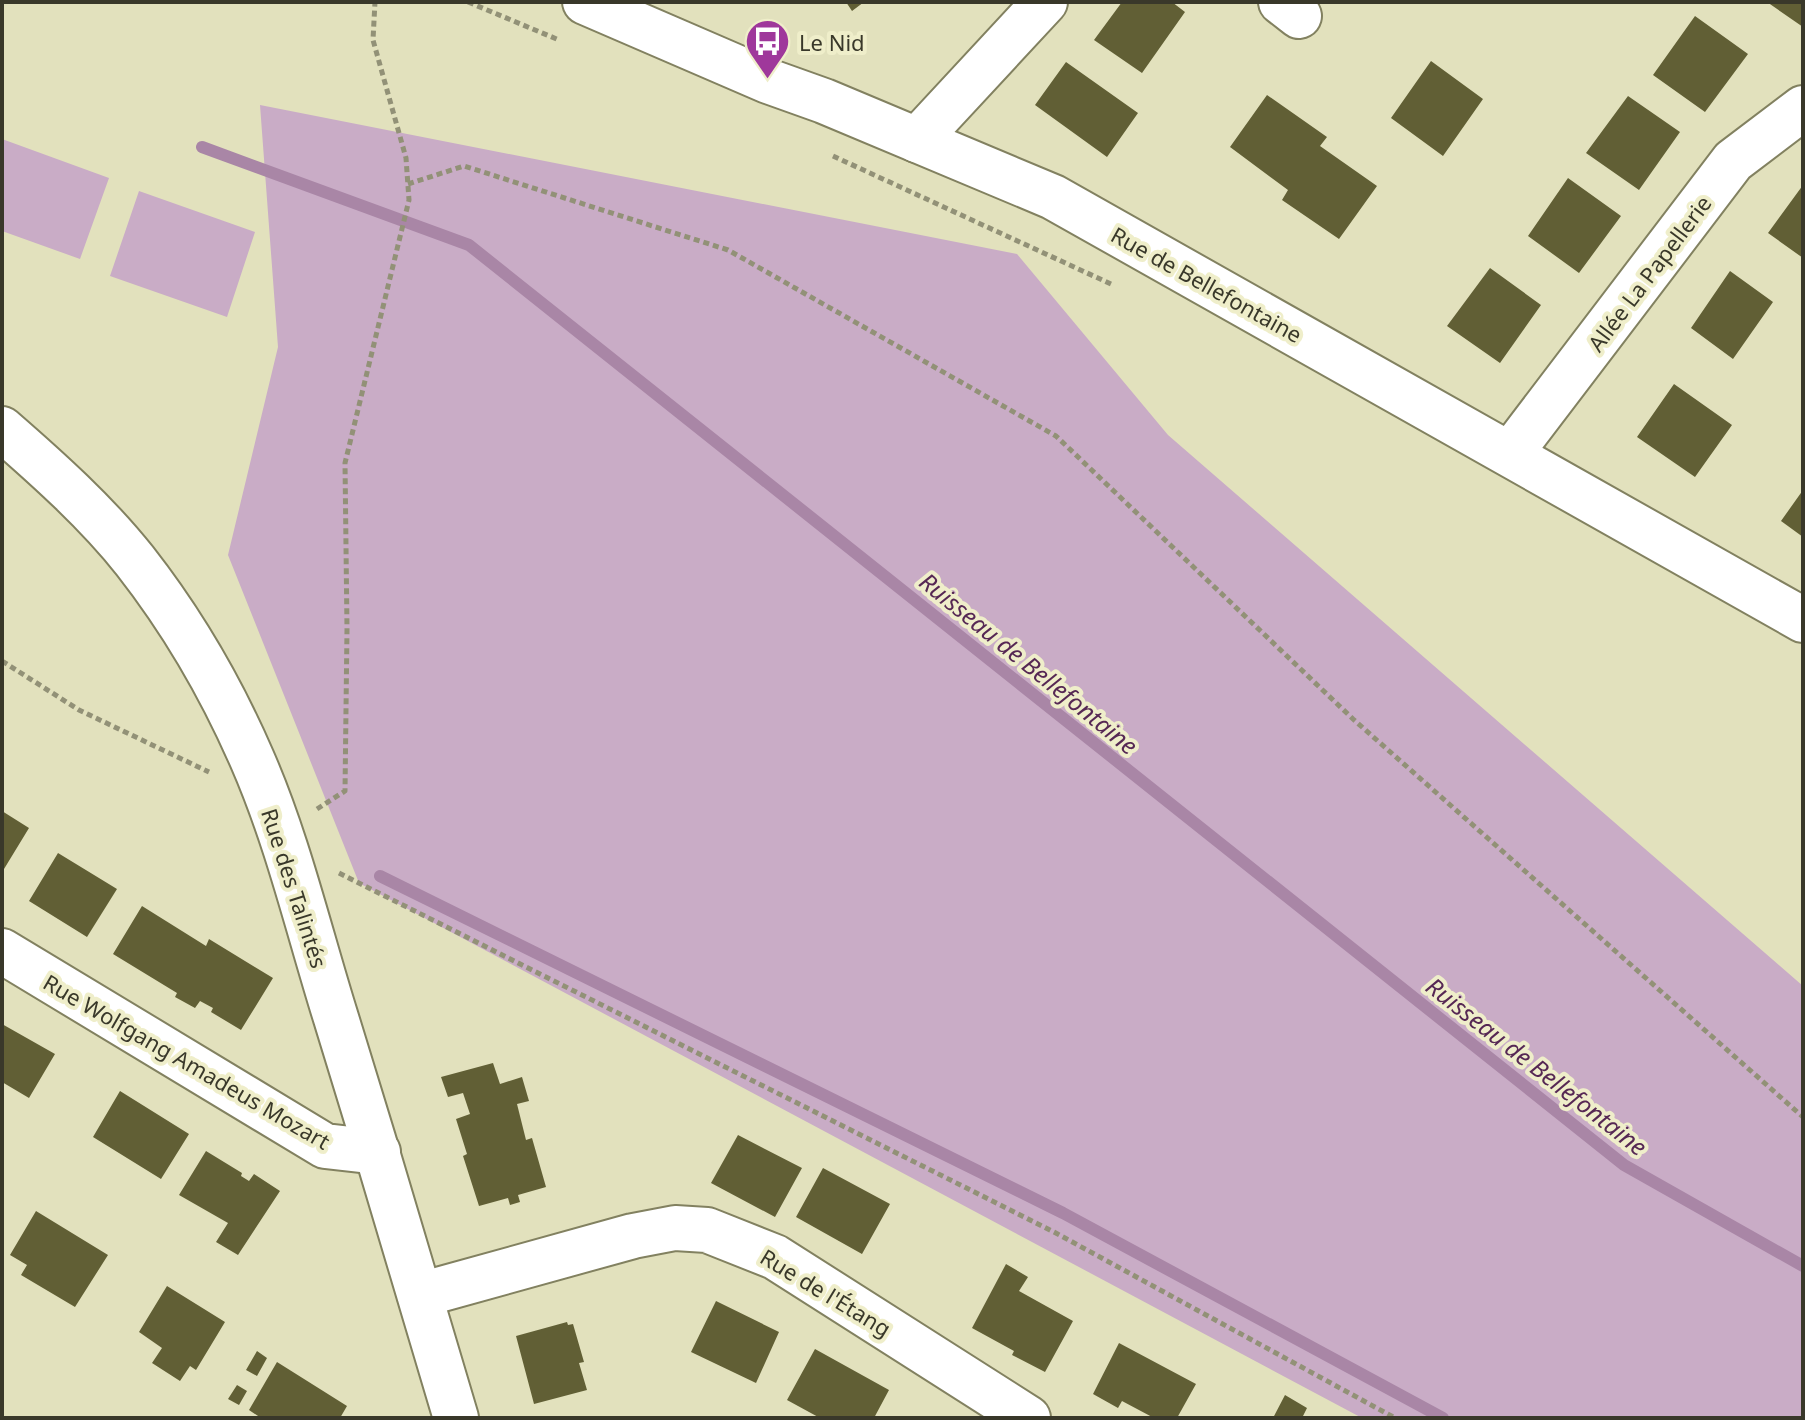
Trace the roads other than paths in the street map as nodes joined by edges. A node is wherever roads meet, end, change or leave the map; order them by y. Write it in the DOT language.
graph roads {
  1 [pos="585,2"];
  2 [pos="1045,2"];
  3 [pos="1803,108"];
  4 [pos="917,140"];
  5 [pos="2,429"];
  6 [pos="1510,454"];
  7 [pos="1803,620"];
  8 [pos="2,951"];
  9 [pos="378,1152"];
  10 [pos="420,1295"];
  11 [pos="456,1418"];
  12 [pos="1028,1418"];
  1 -- 4 [label="street, Rue de Bellefontaine"];
  2 -- 4 [label="street"];
  3 -- 6 [label="street, Allée La Papellerie"];
  4 -- 6 [label="street, Rue de Bellefontaine"];
  5 -- 9 [label="street, Rue des Talintés"];
  6 -- 7 [label="street, Rue de Bellefontaine"];
  8 -- 9 [label="street, Rue Wolfgang Amadeus Mozart"];
  9 -- 10 [label="street, Rue des Talintés"];
  10 -- 11 [label="street, Rue des Talintés"];
  10 -- 12 [label="street, Rue de l'Étang"];
}
